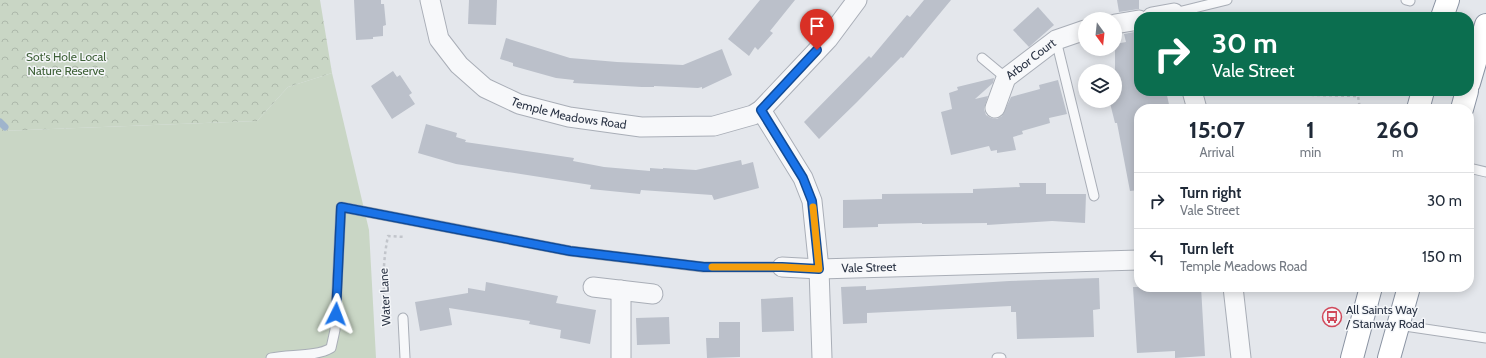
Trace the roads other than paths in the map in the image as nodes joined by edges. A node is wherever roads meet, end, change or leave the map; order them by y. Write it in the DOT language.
graph roads {
  1 [pos="430,0"];
  2 [pos="857,0"];
  3 [pos="1227,0"];
  4 [pos="1448,0"];
  5 [pos="1173,10"];
  6 [pos="1444,12"];
  7 [pos="1134,21"];
  8 [pos="1122,23"];
  9 [pos="1486,25"];
  10 [pos="1078,32"];
  11 [pos="1056,40"];
  12 [pos="982,58"];
  13 [pos="1474,67"];
  14 [pos="1006,78"];
  15 [pos="995,108"];
  16 [pos="761,110"];
  17 [pos="1474,169"];
  18 [pos="1486,172"];
  19 [pos="1094,196"];
  20 [pos="1134,260"];
  21 [pos="782,267"];
  22 [pos="819,269"];
  23 [pos="593,287"];
  24 [pos="621,290"];
  25 [pos="1234,292"];
  26 [pos="1370,292"];
  27 [pos="1408,292"];
  28 [pos="653,294"];
  29 [pos="403,318"];
  30 [pos="1398,325"];
  31 [pos="1486,338"];
  32 [pos="271,358"];
  33 [pos="405,358"];
  34 [pos="621,358"];
  35 [pos="822,358"];
  36 [pos="997,358"];
  37 [pos="1001,358"];
  38 [pos="1241,358"];
  39 [pos="1352,358"];
  40 [pos="1389,358"];
  1 -- 16 [label="street, Temple Meadows Road"];
  2 -- 16 [label="street, Temple Meadows Road"];
  3 -- 5 [label="lane"];
  4 -- 6 [label="highway"];
  7 -- 8 [label="street"];
  9 -- 13 [label="highway"];
  10 -- 11 [label="street, Arbor Court"];
  11 -- 14 [label="street, Arbor Court"];
  11 -- 19 [label="lane"];
  12 -- 14 [label="lane"];
  14 -- 15 [label="street, Arbor Court"];
  16 -- 22 [label="street"];
  17 -- 18 [label="lane"];
  20 -- 22 [label="street, Vale Street"];
  21 -- 22 [label="street, Vale Street"];
  21 -- 32 [label="lane, Vale Street"];
  22 -- 35 [label="street"];
  23 -- 24 [label="street"];
  24 -- 28 [label="street"];
  24 -- 34 [label="street"];
  25 -- 38 [label="street"];
  26 -- 39 [label="highway"];
  27 -- 30 [label="highway"];
  29 -- 33 [label="lane"];
  30 -- 31 [label="lane"];
  30 -- 40 [label="highway"];
  36 -- 37 [label="lane"];
}
